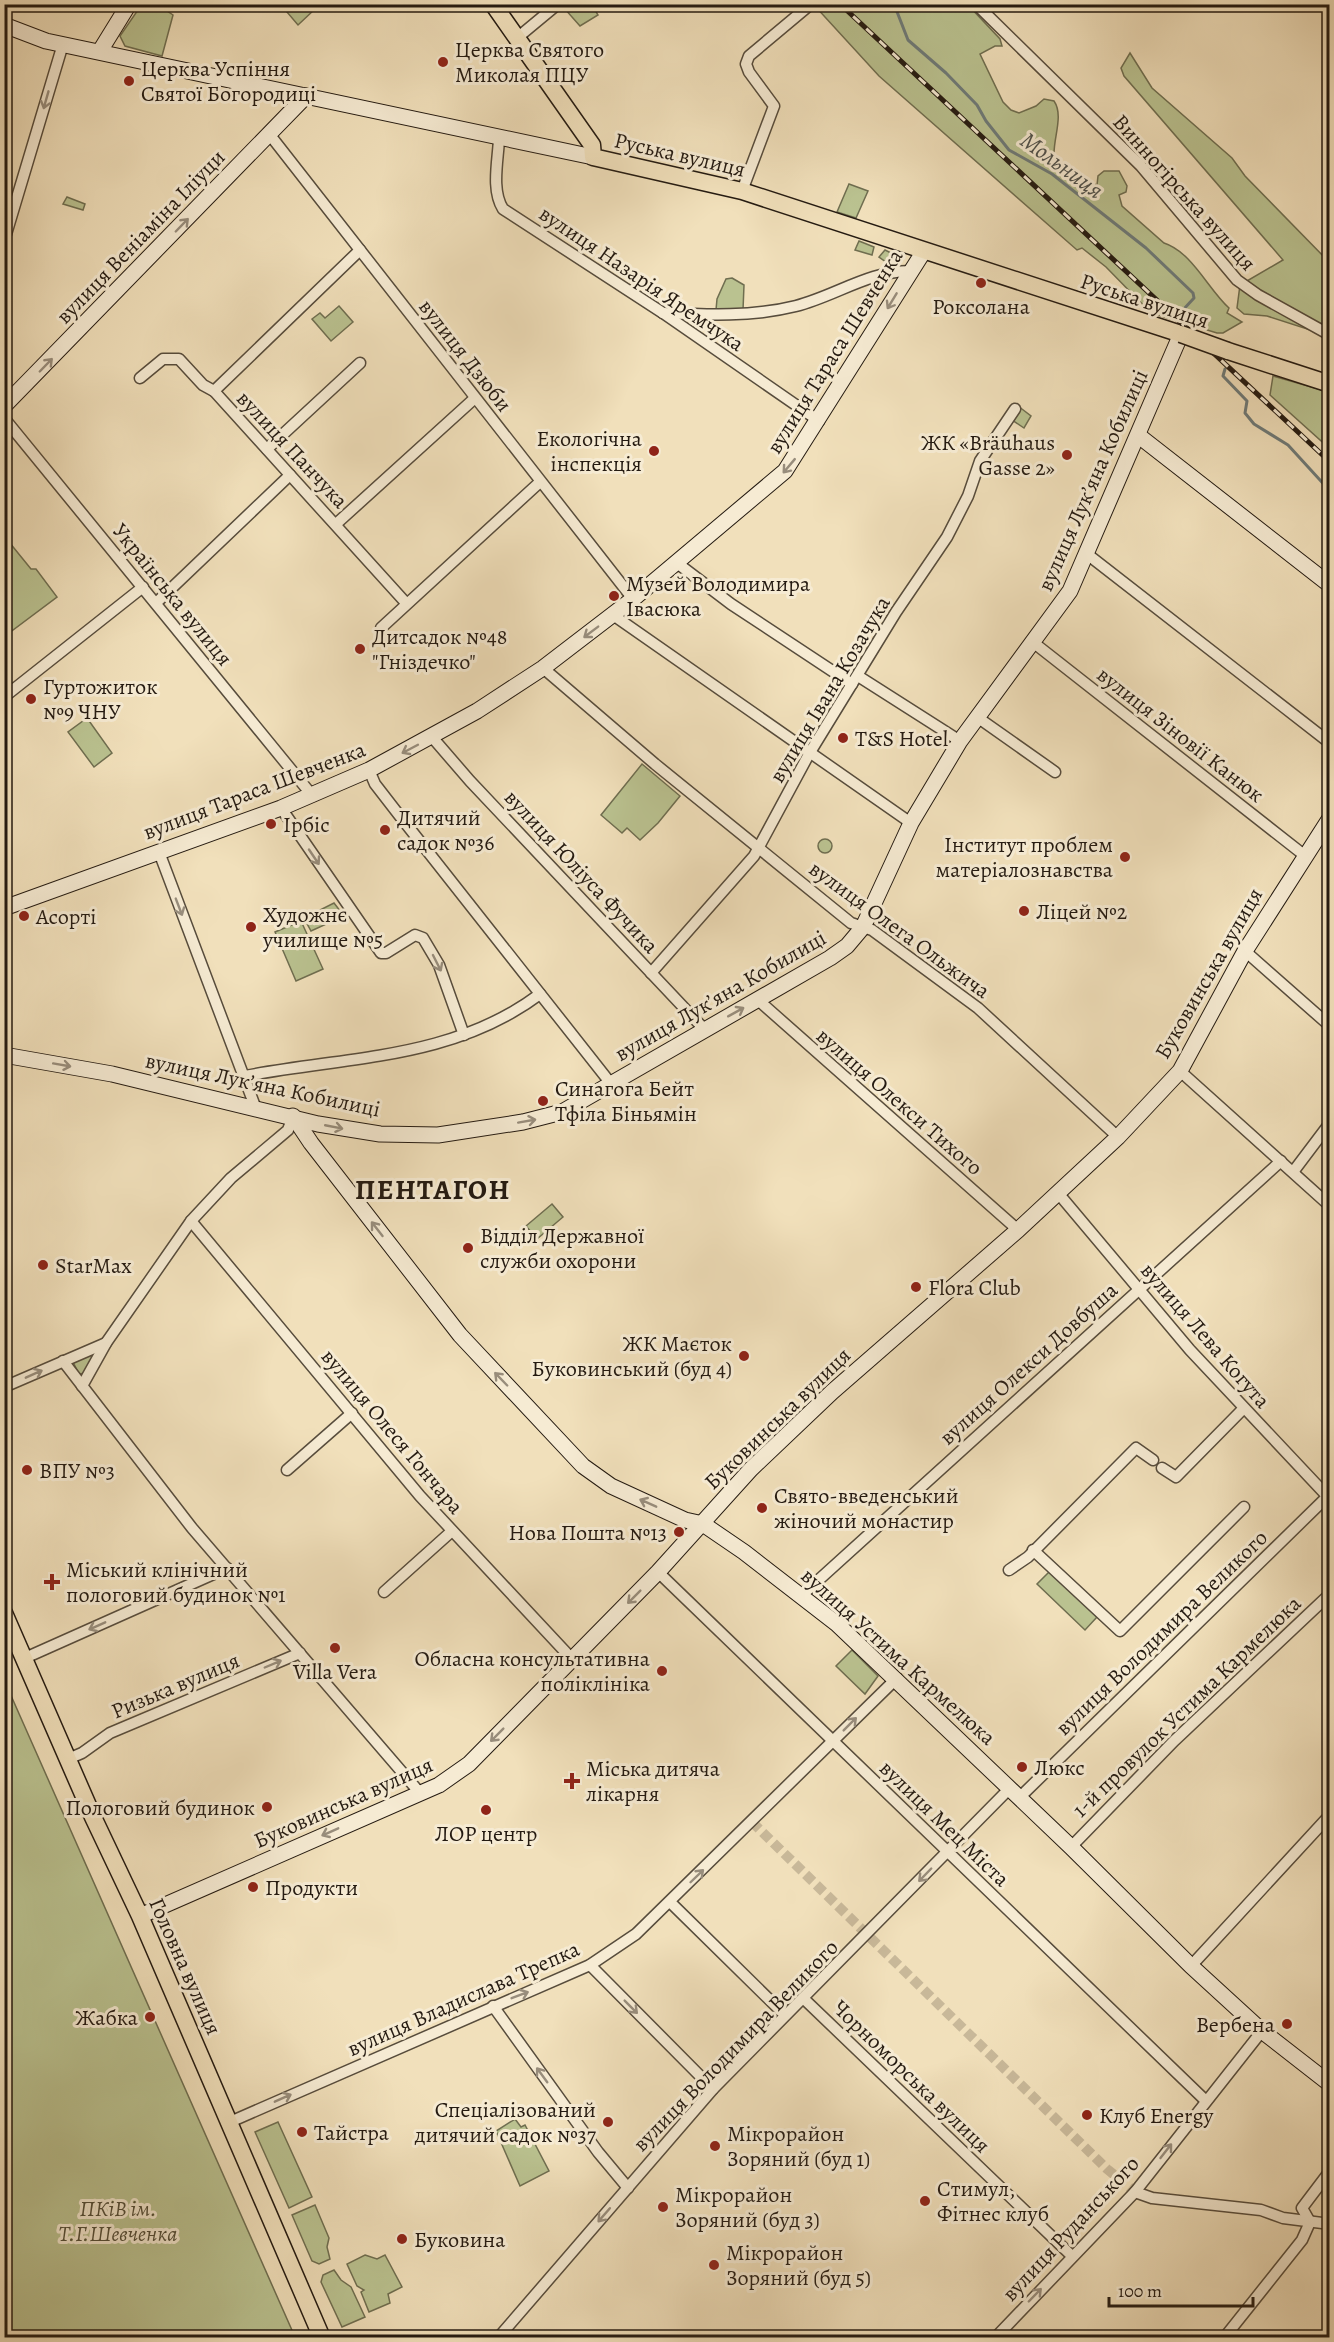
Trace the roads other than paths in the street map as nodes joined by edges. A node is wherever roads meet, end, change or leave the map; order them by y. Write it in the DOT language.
graph roads {
  1 [pos="129,4"];
  2 [pos="493,4"];
  3 [pos="558,4"];
  4 [pos="811,4"];
  5 [pos="976,4"];
  6 [pos="4,26"];
  7 [pos="517,38"];
  8 [pos="63,44"];
  9 [pos="99,51"];
  10 [pos="306,96"];
  11 [pos="270,135"];
  12 [pos="499,139"];
  13 [pos="593,158"];
  14 [pos="741,191"];
  15 [pos="4,241"];
  16 [pos="360,250"];
  17 [pos="924,251"];
  18 [pos="910,271"];
  19 [pos="663,314"];
  20 [pos="1181,334"];
  21 [pos="1329,335"];
  22 [pos="360,363"];
  23 [pos="140,378"];
  24 [pos="1329,384"];
  25 [pos="214,392"];
  26 [pos="475,398"];
  27 [pos="4,406"];
  28 [pos="1015,409"];
  29 [pos="4,418"];
  30 [pos="819,421"];
  31 [pos="1139,436"];
  32 [pos="267,449"];
  33 [pos="290,475"];
  34 [pos="540,482"];
  35 [pos="336,524"];
  36 [pos="1087,554"];
  37 [pos="677,563"];
  38 [pos="1329,585"];
  39 [pos="143,587"];
  40 [pos="633,599"];
  41 [pos="156,603"];
  42 [pos="406,603"];
  43 [pos="613,615"];
  44 [pos="381,628"];
  45 [pos="1034,643"];
  46 [pos="543,668"];
  47 [pos="855,680"];
  48 [pos="4,697"];
  49 [pos="977,717"];
  50 [pos="432,737"];
  51 [pos="960,741"];
  52 [pos="1329,743"];
  53 [pos="809,754"];
  54 [pos="369,770"];
  55 [pos="1055,772"];
  56 [pos="311,794"];
  57 [pos="281,808"];
  58 [pos="1329,818"];
  59 [pos="911,823"];
  60 [pos="758,849"];
  61 [pos="159,852"];
  62 [pos="1304,855"];
  63 [pos="4,908"];
  64 [pos="863,927"];
  65 [pos="1245,951"];
  66 [pos="651,973"];
  67 [pos="540,994"];
  68 [pos="758,1000"];
  69 [pos="1329,1026"];
  70 [pos="705,1030"];
  71 [pos="464,1035"];
  72 [pos="4,1055"];
  73 [pos="1180,1071"];
  74 [pos="244,1076"];
  75 [pos="612,1085"];
  76 [pos="256,1108"];
  77 [pos="293,1116"];
  78 [pos="1329,1124"];
  79 [pos="1118,1137"];
  80 [pos="1281,1161"];
  81 [pos="1293,1172"];
  82 [pos="1058,1193"];
  83 [pos="1329,1206"];
  84 [pos="191,1221"];
  85 [pos="1018,1230"];
  86 [pos="1138,1289"];
  87 [pos="106,1343"];
  88 [pos="63,1361"];
  89 [pos="82,1386"];
  90 [pos="4,1387"];
  91 [pos="1243,1409"];
  92 [pos="352,1413"];
  93 [pos="1153,1460"];
  94 [pos="1162,1468"];
  95 [pos="287,1470"];
  96 [pos="1329,1496"];
  97 [pos="1244,1507"];
  98 [pos="703,1524"];
  99 [pos="452,1531"];
  100 [pos="1033,1550"];
  101 [pos="227,1569"];
  102 [pos="1009,1570"];
  103 [pos="658,1572"];
  104 [pos="384,1592"];
  105 [pos="1329,1594"];
  106 [pos="802,1595"];
  107 [pos="4,1614"];
  108 [pos="300,1653"];
  109 [pos="25,1658"];
  110 [pos="572,1659"];
  111 [pos="897,1678"];
  112 [pos="833,1741"];
  113 [pos="68,1759"];
  114 [pos="420,1793"];
  115 [pos="1015,1793"];
  116 [pos="1329,1815"];
  117 [pos="1071,1847"];
  118 [pos="947,1851"];
  119 [pos="670,1902"];
  120 [pos="140,1916"];
  121 [pos="590,1965"];
  122 [pos="1191,1966"];
  123 [pos="803,1998"];
  124 [pos="493,2006"];
  125 [pos="785,2015"];
  126 [pos="1262,2031"];
  127 [pos="1329,2084"];
  128 [pos="712,2090"];
  129 [pos="1206,2101"];
  130 [pos="230,2122"];
  131 [pos="1329,2170"];
  132 [pos="628,2188"];
  133 [pos="1136,2192"];
  134 [pos="1310,2222"];
  135 [pos="1329,2224"];
  136 [pos="1072,2256"];
  137 [pos="322,2337"];
  138 [pos="498,2337"];
  139 [pos="995,2337"];
  140 [pos="1224,2337"];
  1 -- 9 [label="street"];
  2 -- 7 [label="main road"];
  3 -- 7 [label="street"];
  4 -- 14 [label="street"];
  5 -- 21 [label="street, Винногірська вулиця"];
  6 -- 8 [label="street, Руська вулиця"];
  7 -- 13 [label="main road"];
  8 -- 9 [label="street, Руська вулиця"];
  8 -- 15 [label="street, one-way"];
  9 -- 10 [label="street, Руська вулиця"];
  10 -- 11 [label="street, вулиця Веніаміна Іліуци"];
  10 -- 12 [label="street, Руська вулиця"];
  11 -- 16 [label="street, вулиця Дзюби"];
  27 -- 11 [label="street, вулиця Веніаміна Іліуци, one-way"];
  12 -- 13 [label="street, Руська вулиця"];
  12 -- 19 [label="street, вулиця Назарія Яремчука"];
  13 -- 14 [label="main road, Руська вулиця"];
  14 -- 17 [label="main road, Руська вулиця"];
  16 -- 25 [label="street"];
  16 -- 26 [label="street, вулиця Дзюби"];
  17 -- 18 [label="street, вулиця Тараса Шевченка"];
  17 -- 20 [label="main road, Руська вулиця"];
  18 -- 19 [label="street"];
  18 -- 30 [label="street, вулиця Тараса Шевченка, one-way"];
  19 -- 30 [label="street, вулиця Назарія Яремчука"];
  20 -- 24 [label="main road, Руська вулиця, bridge"];
  20 -- 31 [label="street, вулиця Лукʼяна Кобилиці"];
  22 -- 32 [label="street"];
  23 -- 25 [label="street, вулиця Панчука"];
  25 -- 32 [label="street, вулиця Панчука"];
  26 -- 34 [label="street, вулиця Дзюби"];
  26 -- 35 [label="street"];
  28 -- 47 [label="street, вулиця Івана Козачука"];
  29 -- 39 [label="street, Українська вулиця"];
  30 -- 37 [label="street, вулиця Тараса Шевченка, one-way"];
  31 -- 36 [label="street, вулиця Лукʼяна Кобилиці"];
  31 -- 38 [label="street"];
  32 -- 33 [label="street, вулиця Панчука"];
  33 -- 35 [label="street, вулиця Панчука"];
  33 -- 41 [label="street"];
  34 -- 40 [label="street, вулиця Дзюби"];
  34 -- 42 [label="street"];
  35 -- 42 [label="street, вулиця Панчука"];
  36 -- 45 [label="street, вулиця Лукʼяна Кобилиці"];
  36 -- 52 [label="street"];
  37 -- 40 [label="street, вулиця Тараса Шевченка"];
  37 -- 47 [label="street"];
  39 -- 41 [label="street, Українська вулиця"];
  39 -- 48 [label="street"];
  40 -- 43 [label="street, вулиця Тараса Шевченка"];
  41 -- 56 [label="street, Українська вулиця"];
  42 -- 44 [label="street"];
  43 -- 46 [label="street, вулиця Тараса Шевченка, one-way"];
  43 -- 53 [label="street"];
  45 -- 49 [label="street, вулиця Лукʼяна Кобилиці"];
  45 -- 62 [label="street, вулиця Зіновії Канюк"];
  46 -- 50 [label="street, вулиця Тараса Шевченка"];
  46 -- 60 [label="street, вулиця Олега Ольжича"];
  47 -- 51 [label="street"];
  47 -- 53 [label="street, вулиця Івана Козачука"];
  49 -- 51 [label="street, вулиця Лукʼяна Кобилиці"];
  49 -- 55 [label="street"];
  50 -- 54 [label="street, вулиця Тараса Шевченка, one-way"];
  50 -- 66 [label="street, вулиця Юліуса Фучика"];
  51 -- 59 [label="street, вулиця Лукʼяна Кобилиці"];
  53 -- 59 [label="street"];
  53 -- 60 [label="street, вулиця Івана Козачука"];
  54 -- 56 [label="street, вулиця Тараса Шевченка"];
  54 -- 67 [label="street"];
  56 -- 57 [label="street, вулиця Тараса Шевченка"];
  57 -- 61 [label="street, вулиця Тараса Шевченка"];
  57 -- 71 [label="street, one-way"];
  58 -- 62 [label="street, Буковинська вулиця"];
  59 -- 64 [label="street, вулиця Лукʼяна Кобилиці"];
  60 -- 64 [label="street, вулиця Олега Ольжича"];
  60 -- 66 [label="street, вулиця Івана Козачука"];
  61 -- 63 [label="street, вулиця Тараса Шевченка"];
  61 -- 74 [label="street, one-way"];
  62 -- 65 [label="street, Буковинська вулиця"];
  64 -- 68 [label="street, вулиця Лукʼяна Кобилиці"];
  64 -- 79 [label="street, вулиця Олега Ольжича"];
  65 -- 69 [label="street"];
  65 -- 73 [label="street, Буковинська вулиця"];
  66 -- 70 [label="street, вулиця Юліуса Фучика"];
  67 -- 71 [label="street"];
  67 -- 75 [label="street"];
  70 -- 68 [label="street, вулиця Лукʼяна Кобилиці, one-way"];
  68 -- 85 [label="street, вулиця Олекси Тихого"];
  70 -- 75 [label="street, вулиця Лукʼяна Кобилиці"];
  71 -- 74 [label="street"];
  72 -- 76 [label="street, вулиця Лукʼяна Кобилиці, one-way"];
  73 -- 79 [label="street, Буковинська вулиця"];
  73 -- 80 [label="street"];
  74 -- 76 [label="street"];
  77 -- 75 [label="street, вулиця Лукʼяна Кобилиці, one-way"];
  76 -- 77 [label="street, вулиця Лукʼяна Кобилиці"];
  77 -- 84 [label="street"];
  98 -- 77 [label="street, вулиця Устима Кармелюка, one-way"];
  78 -- 81 [label="street"];
  79 -- 82 [label="street, Буковинська вулиця"];
  80 -- 81 [label="street"];
  80 -- 86 [label="street, вулиця Олекси Довбуша"];
  81 -- 83 [label="street"];
  82 -- 85 [label="street, Буковинська вулиця"];
  82 -- 86 [label="street, вулиця Лева Когута"];
  84 -- 87 [label="street"];
  84 -- 92 [label="street, вулиця Олеся Гончара"];
  85 -- 98 [label="street, Буковинська вулиця"];
  86 -- 91 [label="street, вулиця Лева Когута"];
  86 -- 106 [label="street, вулиця Олекси Довбуша"];
  87 -- 88 [label="street"];
  87 -- 89 [label="street"];
  88 -- 89 [label="street"];
  90 -- 88 [label="street, one-way"];
  89 -- 101 [label="street"];
  91 -- 94 [label="street"];
  91 -- 96 [label="street, вулиця Лева Когута"];
  92 -- 95 [label="street"];
  92 -- 99 [label="street, вулиця Олеся Гончара"];
  93 -- 100 [label="street"];
  96 -- 115 [label="street, вулиця Володимира Великого"];
  97 -- 100 [label="street"];
  98 -- 103 [label="street, Буковинська вулиця"];
  98 -- 106 [label="street, вулиця Устима Кармелюка"];
  99 -- 104 [label="street"];
  99 -- 110 [label="street, вулиця Олеся Гончара"];
  100 -- 102 [label="street"];
  101 -- 108 [label="street"];
  101 -- 109 [label="street, one-way"];
  103 -- 110 [label="street, Буковинська вулиця, one-way"];
  103 -- 112 [label="street, вулиця Мец Міста"];
  105 -- 117 [label="street, 1-й провулок Устима Кармелюка"];
  106 -- 111 [label="street, вулиця Устима Кармелюка"];
  107 -- 109 [label="main road, Головна вулиця"];
  113 -- 108 [label="street, Ризька вулиця, one-way"];
  108 -- 114 [label="street"];
  109 -- 113 [label="main road, Головна вулиця"];
  110 -- 114 [label="street, Буковинська вулиця, one-way"];
  112 -- 111 [label="street, вулиця Владислава Трепка, one-way"];
  111 -- 115 [label="street, вулиця Устима Кармелюка"];
  112 -- 118 [label="street, вулиця Мец Міста"];
  119 -- 112 [label="street, вулиця Владислава Трепка, one-way"];
  113 -- 120 [label="main road, Головна вулиця"];
  114 -- 120 [label="street, Буковинська вулиця, one-way"];
  115 -- 117 [label="street, вулиця Устима Кармелюка"];
  115 -- 118 [label="street, вулиця Володимира Великого"];
  116 -- 122 [label="street"];
  117 -- 122 [label="street, вулиця Устима Кармелюка"];
  118 -- 123 [label="street, вулиця Володимира Великого, one-way"];
  118 -- 129 [label="street, вулиця Мец Міста"];
  119 -- 121 [label="street, вулиця Владислава Трепка"];
  119 -- 125 [label="street"];
  120 -- 130 [label="main road, Головна вулиця"];
  124 -- 121 [label="street, вулиця Владислава Трепка, one-way"];
  121 -- 128 [label="street, one-way"];
  122 -- 126 [label="street, вулиця Устима Кармелюка"];
  123 -- 125 [label="street, вулиця Володимира Великого"];
  123 -- 136 [label="street, Чорноморська вулиця"];
  130 -- 124 [label="street, вулиця Владислава Трепка, one-way"];
  132 -- 124 [label="street, one-way"];
  125 -- 128 [label="street, вулиця Володимира Великого"];
  126 -- 127 [label="street, вулиця Устима Кармелюка"];
  126 -- 129 [label="street, вулиця Руданського"];
  128 -- 132 [label="street, вулиця Володимира Великого"];
  133 -- 129 [label="street, вулиця Руданського, one-way"];
  130 -- 137 [label="main road, Головна вулиця"];
  131 -- 134 [label="street"];
  132 -- 138 [label="street, вулиця Володимира Великого, one-way"];
  133 -- 134 [label="street"];
  133 -- 136 [label="street, вулиця Руданського"];
  134 -- 135 [label="street"];
  134 -- 140 [label="street"];
  139 -- 136 [label="street, вулиця Руданського, one-way"];
}
